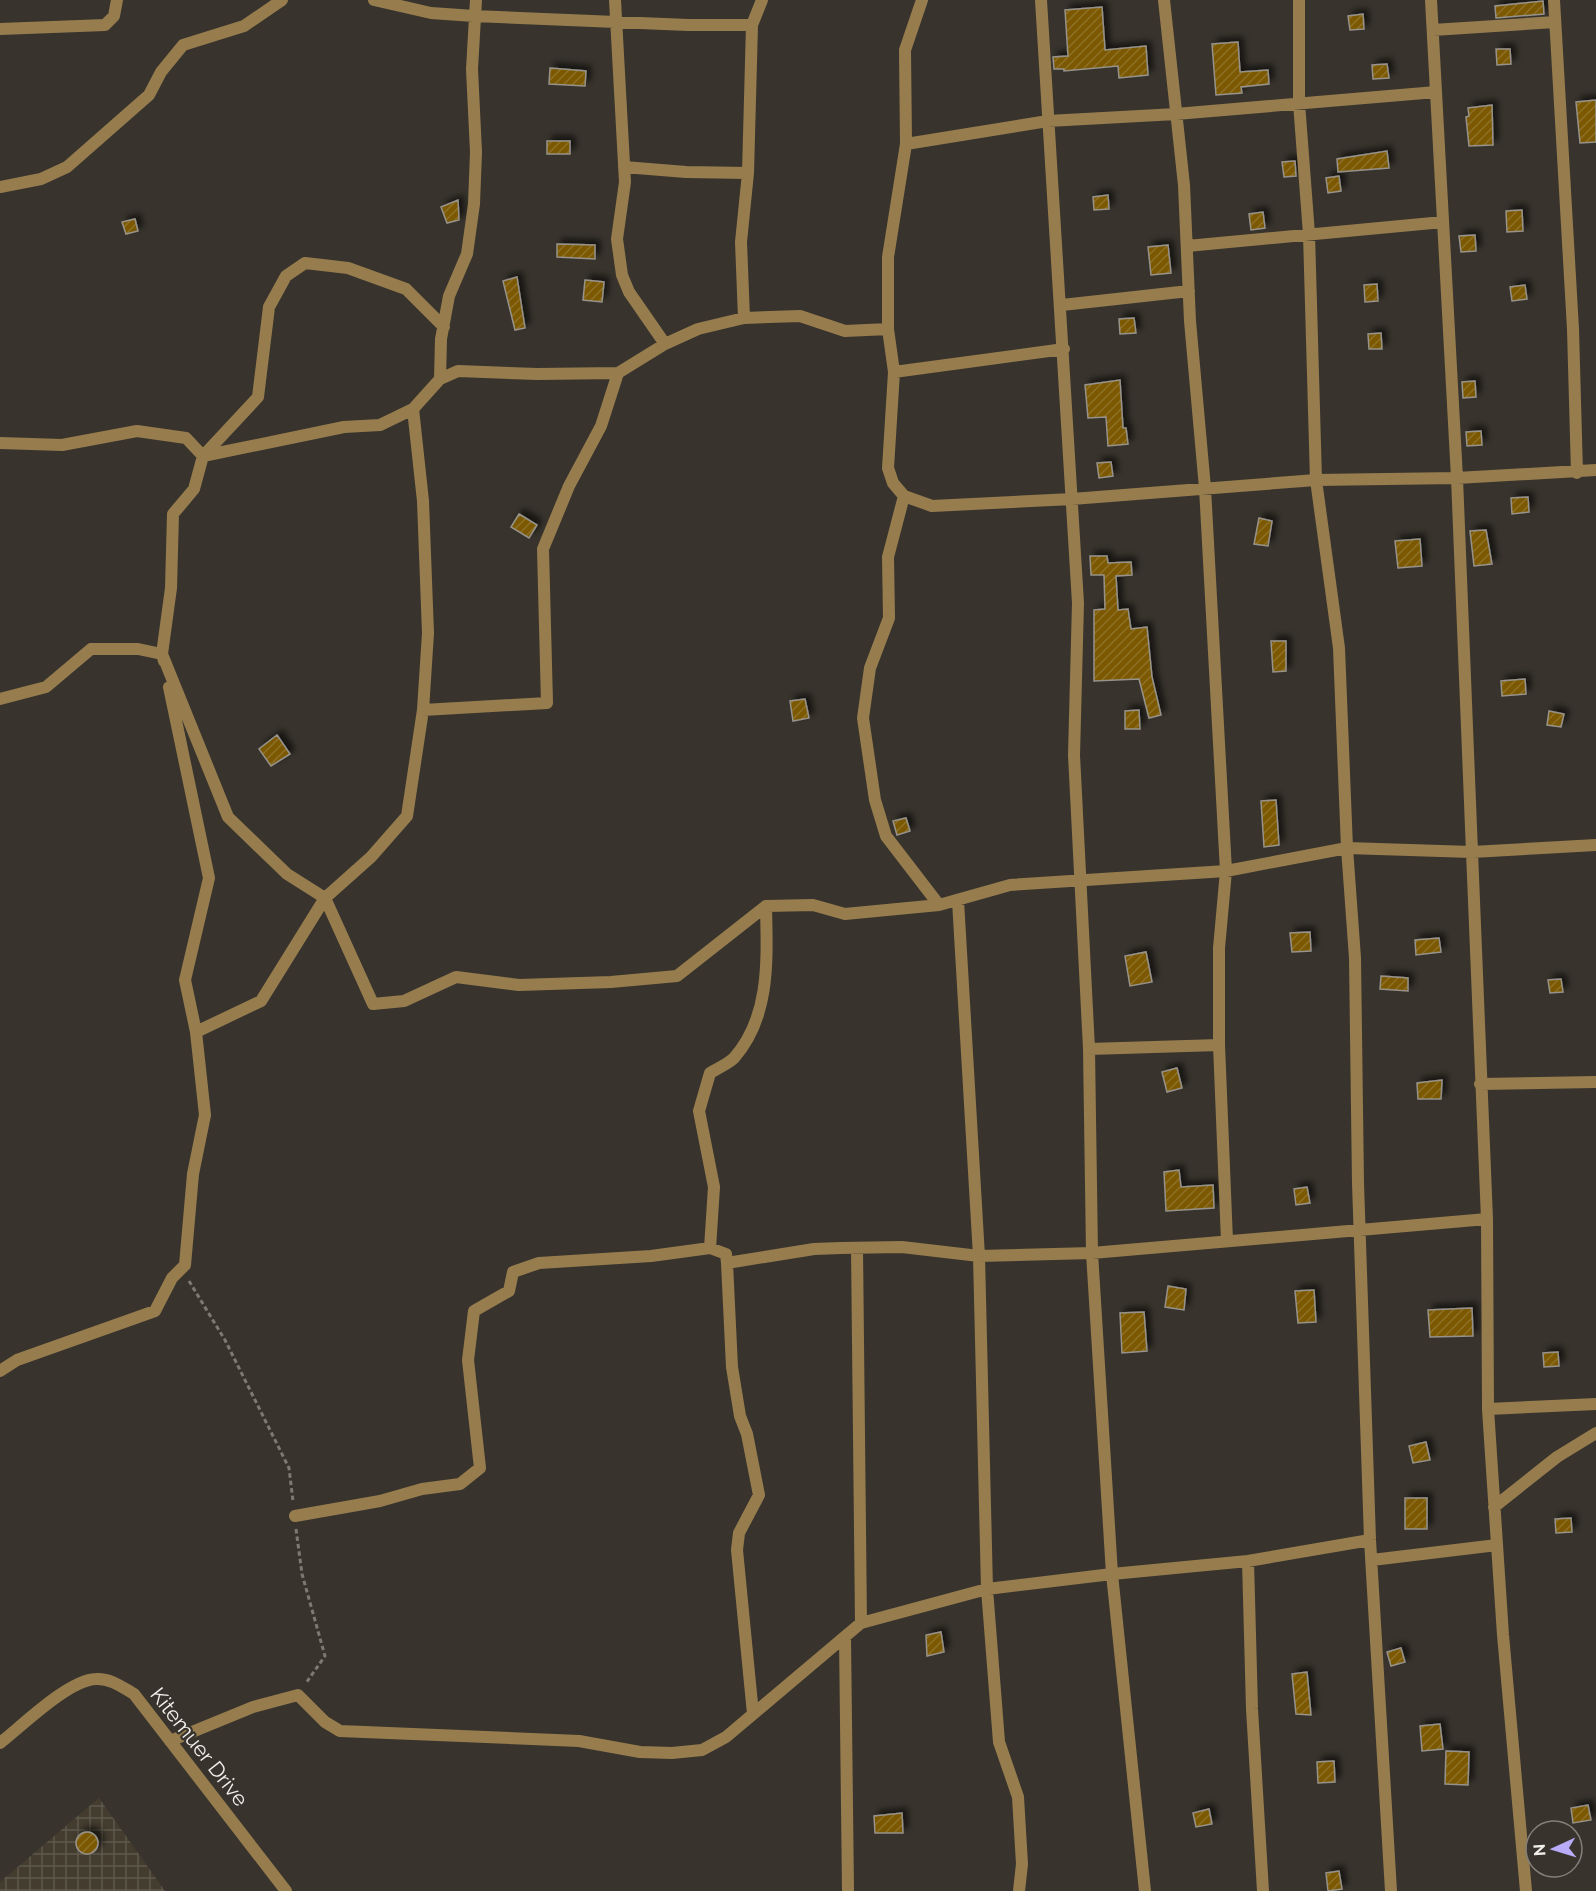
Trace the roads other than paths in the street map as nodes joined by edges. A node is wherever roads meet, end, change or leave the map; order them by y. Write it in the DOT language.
graph roads {
  1 [pos="117,0"];
  2 [pos="282,0"];
  3 [pos="374,0"];
  4 [pos="476,0"];
  5 [pos="615,0"];
  6 [pos="762,0"];
  7 [pos="922,0"];
  8 [pos="1041,0"];
  9 [pos="1164,0"];
  10 [pos="1299,0"];
  11 [pos="1431,0"];
  12 [pos="1554,0"];
  13 [pos="474,16"];
  14 [pos="618,22"];
  15 [pos="1555,22"];
  16 [pos="752,25"];
  17 [pos="0,29"];
  18 [pos="1433,30"];
  19 [pos="1436,92"];
  20 [pos="1299,103"];
  21 [pos="1176,114"];
  22 [pos="1048,121"];
  23 [pos="906,144"];
  24 [pos="624,167"];
  25 [pos="748,173"];
  26 [pos="0,187"];
  27 [pos="1443,222"];
  28 [pos="1309,234"];
  29 [pos="1187,246"];
  30 [pos="1189,291"];
  31 [pos="1062,304"];
  32 [pos="744,318"];
  33 [pos="444,327"];
  34 [pos="888,329"];
  35 [pos="665,344"];
  36 [pos="1064,349"];
  37 [pos="894,372"];
  38 [pos="618,373"];
  39 [pos="440,379"];
  40 [pos="413,409"];
  41 [pos="0,443"];
  42 [pos="203,456"];
  43 [pos="1596,470"];
  44 [pos="1577,472"];
  45 [pos="1457,478"];
  46 [pos="1316,480"];
  47 [pos="1205,488"];
  48 [pos="904,496"];
  49 [pos="1072,499"];
  50 [pos="162,654"];
  51 [pos="0,699"];
  52 [pos="423,710"];
  53 [pos="1596,845"];
  54 [pos="1347,848"];
  55 [pos="1472,852"];
  56 [pos="1226,871"];
  57 [pos="1082,881"];
  58 [pos="325,898"];
  59 [pos="958,901"];
  60 [pos="939,905"];
  61 [pos="766,906"];
  62 [pos="196,1032"];
  63 [pos="1219,1045"];
  64 [pos="1089,1049"];
  65 [pos="1596,1082"];
  66 [pos="1480,1084"];
  67 [pos="1487,1219"];
  68 [pos="1360,1230"];
  69 [pos="1227,1241"];
  70 [pos="710,1248"];
  71 [pos="857,1248"];
  72 [pos="1092,1253"];
  73 [pos="979,1256"];
  74 [pos="728,1263"];
  75 [pos="0,1371"];
  76 [pos="1596,1404"];
  77 [pos="1488,1409"];
  78 [pos="1595,1436"];
  79 [pos="1494,1507"];
  80 [pos="295,1516"];
  81 [pos="1370,1540"];
  82 [pos="1497,1545"];
  83 [pos="1372,1560"];
  84 [pos="1248,1561"];
  85 [pos="1112,1574"];
  86 [pos="987,1589"];
  87 [pos="861,1623"];
  88 [pos="846,1637"];
  89 [pos="753,1714"];
  90 [pos="170,1741"];
  91 [pos="0,1743"];
  92 [pos="286,1891"];
  93 [pos="848,1891"];
  94 [pos="1019,1891"];
  95 [pos="1145,1891"];
  96 [pos="1263,1891"];
  97 [pos="1391,1891"];
  98 [pos="1526,1891"];
  1 -- 17 [label="street"];
  2 -- 26 [label="street"];
  3 -- 13 [label="street"];
  4 -- 13 [label="street"];
  5 -- 14 [label="street"];
  6 -- 16 [label="street"];
  7 -- 23 [label="street"];
  8 -- 22 [label="street"];
  9 -- 21 [label="street"];
  10 -- 20 [label="street"];
  11 -- 18 [label="street"];
  12 -- 15 [label="street"];
  13 -- 14 [label="street"];
  13 -- 33 [label="street"];
  14 -- 16 [label="street"];
  14 -- 24 [label="street"];
  15 -- 18 [label="street"];
  15 -- 44 [label="street"];
  16 -- 25 [label="street"];
  18 -- 19 [label="street"];
  19 -- 20 [label="street"];
  19 -- 27 [label="street"];
  20 -- 21 [label="street"];
  20 -- 28 [label="street"];
  21 -- 22 [label="street"];
  21 -- 29 [label="street"];
  22 -- 23 [label="street"];
  22 -- 31 [label="street"];
  23 -- 34 [label="street"];
  24 -- 25 [label="street"];
  24 -- 35 [label="street"];
  25 -- 32 [label="street"];
  27 -- 28 [label="street"];
  27 -- 45 [label="street"];
  28 -- 29 [label="street"];
  28 -- 46 [label="street"];
  29 -- 30 [label="street"];
  30 -- 31 [label="street"];
  30 -- 47 [label="street"];
  31 -- 36 [label="street"];
  32 -- 34 [label="street"];
  32 -- 35 [label="street"];
  33 -- 39 [label="street"];
  33 -- 42 [label="street"];
  34 -- 37 [label="street"];
  35 -- 38 [label="street"];
  36 -- 37 [label="street"];
  36 -- 49 [label="street"];
  37 -- 48 [label="street"];
  38 -- 39 [label="street"];
  38 -- 52 [label="street"];
  39 -- 40 [label="street"];
  40 -- 42 [label="street"];
  40 -- 52 [label="street"];
  41 -- 42 [label="street"];
  42 -- 50 [label="street"];
  43 -- 44 [label="street"];
  44 -- 45 [label="street"];
  45 -- 46 [label="street"];
  45 -- 55 [label="street"];
  46 -- 47 [label="street"];
  46 -- 54 [label="street"];
  47 -- 49 [label="street"];
  47 -- 56 [label="street"];
  48 -- 49 [label="street"];
  48 -- 60 [label="street"];
  49 -- 57 [label="street"];
  50 -- 51 [label="street"];
  50 -- 58 [label="street"];
  50 -- 62 [label="street"];
  52 -- 58 [label="street"];
  53 -- 55 [label="street"];
  54 -- 55 [label="street"];
  54 -- 56 [label="street"];
  54 -- 68 [label="street"];
  55 -- 66 [label="street"];
  56 -- 57 [label="street"];
  56 -- 63 [label="street"];
  57 -- 59 [label="street"];
  57 -- 64 [label="street"];
  58 -- 61 [label="street"];
  58 -- 62 [label="street"];
  59 -- 60 [label="street"];
  59 -- 73 [label="street"];
  60 -- 61 [label="street"];
  61 -- 70 [label="street"];
  62 -- 75 [label="street"];
  63 -- 64 [label="street"];
  63 -- 69 [label="street"];
  64 -- 72 [label="street"];
  65 -- 66 [label="street"];
  66 -- 67 [label="street"];
  67 -- 68 [label="street"];
  67 -- 77 [label="street"];
  68 -- 69 [label="street"];
  68 -- 81 [label="street"];
  69 -- 72 [label="street"];
  70 -- 74 [label="street"];
  70 -- 80 [label="street"];
  71 -- 73 [label="street"];
  71 -- 74 [label="street"];
  71 -- 87 [label="street"];
  72 -- 73 [label="street"];
  72 -- 85 [label="street"];
  73 -- 86 [label="street"];
  74 -- 89 [label="street"];
  76 -- 77 [label="street"];
  77 -- 79 [label="street"];
  78 -- 79 [label="street"];
  79 -- 82 [label="street"];
  81 -- 83 [label="street"];
  81 -- 84 [label="street"];
  82 -- 83 [label="street"];
  82 -- 98 [label="street"];
  83 -- 97 [label="street"];
  84 -- 85 [label="street"];
  84 -- 96 [label="street"];
  85 -- 86 [label="street"];
  85 -- 95 [label="street"];
  86 -- 87 [label="street"];
  86 -- 94 [label="street"];
  87 -- 88 [label="street"];
  88 -- 89 [label="street"];
  88 -- 93 [label="street"];
  89 -- 90 [label="street"];
  90 -- 91 [label="street, Kitemuer Drive"];
  90 -- 92 [label="street, Kitemuer Drive"];
}
